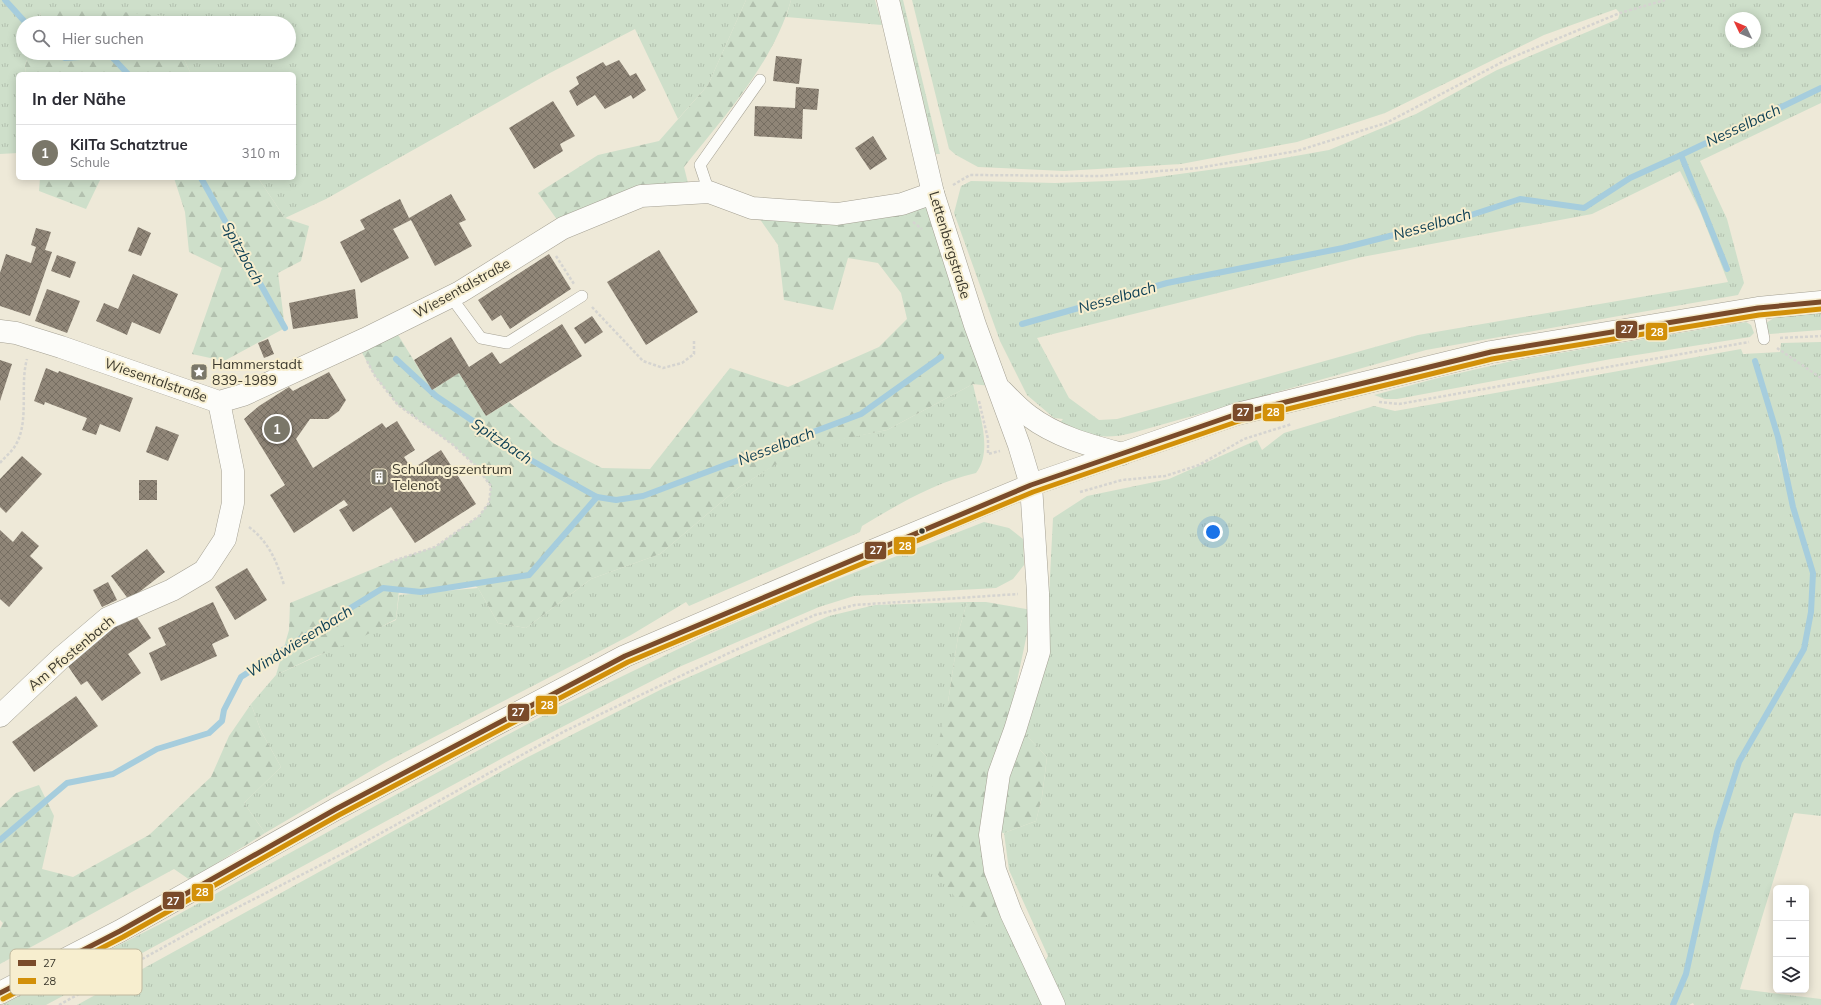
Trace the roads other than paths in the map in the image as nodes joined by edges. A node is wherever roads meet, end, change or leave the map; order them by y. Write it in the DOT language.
graph roads {
  1 [pos="888,0"];
  2 [pos="760,80"];
  3 [pos="943,189"];
  4 [pos="708,192"];
  5 [pos="582,296"];
  6 [pos="450,297"];
  7 [pos="1821,302"];
  8 [pos="1758,308"];
  9 [pos="0,331"];
  10 [pos="1764,339"];
  11 [pos="998,388"];
  12 [pos="219,402"];
  13 [pos="1122,454"];
  14 [pos="1031,486"];
  15 [pos="0,716"];
  16 [pos="85,949"];
  17 [pos="10,988"];
  18 [pos="0,993"];
  19 [pos="1054,1005"];
  1 -- 3 [label="street, Lettenbergstraße"];
  2 -- 4 [label="lane"];
  3 -- 4 [label="street, Wiesentalstraße"];
  3 -- 11 [label="street, Lettenbergstraße"];
  4 -- 6 [label="street, Wiesentalstraße"];
  5 -- 6 [label="lane"];
  6 -- 12 [label="street, Wiesentalstraße"];
  7 -- 8 [label="street"];
  8 -- 10 [label="lane"];
  8 -- 13 [label="street"];
  9 -- 12 [label="street, Wiesentalstraße"];
  11 -- 13 [label="street"];
  11 -- 14 [label="street, Lettenbergstraße"];
  12 -- 15 [label="street, Am Pfostenbach"];
  13 -- 14 [label="street"];
  14 -- 16 [label="street"];
  14 -- 19 [label="street, Lettenbergstraße"];
  17 -- 18 [label="street"];
}
